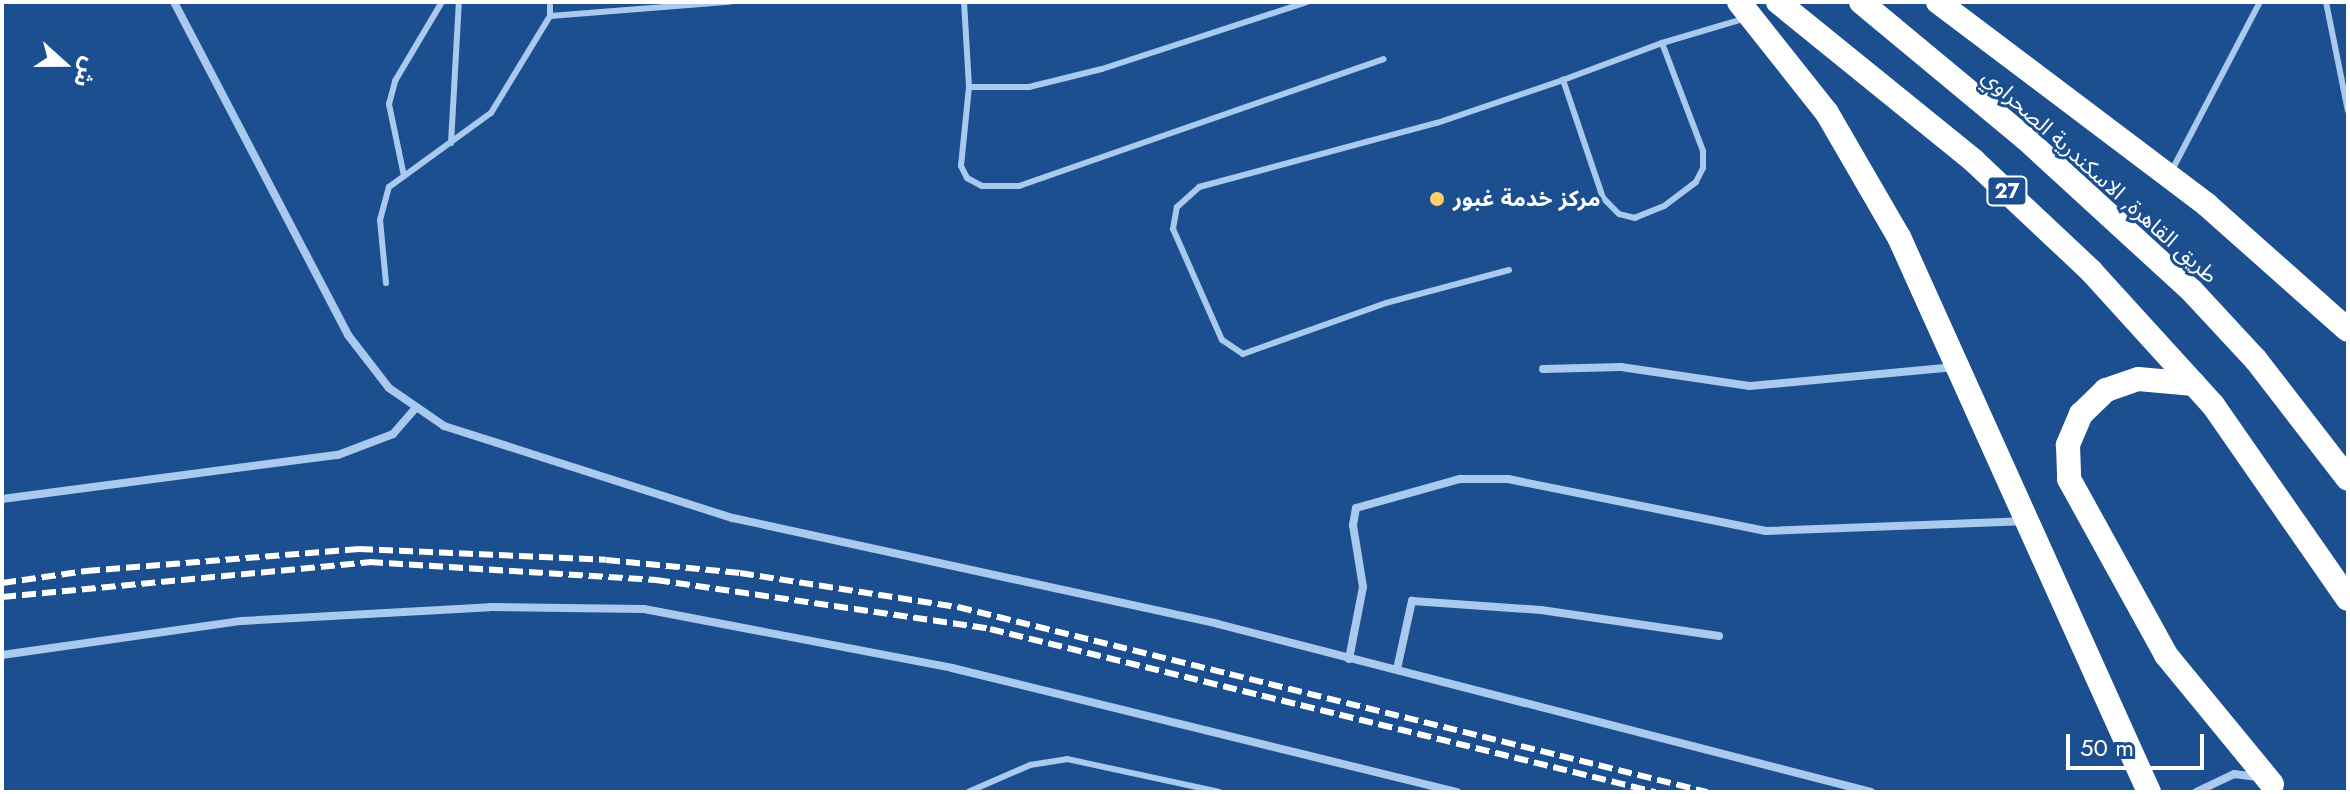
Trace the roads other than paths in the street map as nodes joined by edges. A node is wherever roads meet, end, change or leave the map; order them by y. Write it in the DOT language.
graph roads {
  1 [pos="174,2"];
  2 [pos="442,2"];
  3 [pos="459,2"];
  4 [pos="550,2"];
  5 [pos="729,2"];
  6 [pos="964,2"];
  7 [pos="1307,2"];
  8 [pos="1778,2"];
  9 [pos="1861,2"];
  10 [pos="1938,2"];
  11 [pos="2260,2"];
  12 [pos="2326,2"];
  13 [pos="1744,10"];
  14 [pos="550,16"];
  15 [pos="1662,43"];
  16 [pos="1384,59"];
  17 [pos="1563,80"];
  18 [pos="969,87"];
  19 [pos="2348,111"];
  20 [pos="451,143"];
  21 [pos="404,176"];
  22 [pos="2169,176"];
  23 [pos="1509,270"];
  24 [pos="386,283"];
  25 [pos="2348,330"];
  26 [pos="1958,367"];
  27 [pos="1543,369"];
  28 [pos="2194,384"];
  29 [pos="415,409"];
  30 [pos="2348,479"];
  31 [pos="2,499"];
  32 [pos="2027,521"];
  33 [pos="2348,599"];
  34 [pos="1719,636"];
  35 [pos="2,655"];
  36 [pos="1349,659"];
  37 [pos="1397,669"];
  38 [pos="2277,788"];
  39 [pos="968,792"];
  40 [pos="1219,792"];
  41 [pos="1457,792"];
  42 [pos="1871,792"];
  43 [pos="2149,792"];
  44 [pos="2196,792"];
  1 -- 29 [label="street"];
  2 -- 21 [label="lane"];
  3 -- 20 [label="lane"];
  4 -- 14 [label="lane"];
  5 -- 14 [label="lane"];
  6 -- 18 [label="lane"];
  7 -- 18 [label="lane"];
  8 -- 28 [label="highway, 27"];
  9 -- 30 [label="highway, طريق القاهرة, الاسكندرية الصحراوي / 27"];
  10 -- 22 [label="highway"];
  11 -- 22 [label="lane"];
  12 -- 19 [label="lane"];
  13 -- 15 [label="lane"];
  13 -- 26 [label="highway"];
  14 -- 20 [label="lane"];
  15 -- 17 [label="lane"];
  15 -- 17 [label="lane"];
  16 -- 18 [label="lane"];
  17 -- 23 [label="lane"];
  20 -- 21 [label="lane"];
  21 -- 24 [label="lane"];
  22 -- 25 [label="highway"];
  26 -- 27 [label="street"];
  26 -- 32 [label="highway"];
  28 -- 33 [label="highway, 27"];
  28 -- 38 [label="highway"];
  29 -- 31 [label="street"];
  29 -- 36 [label="street"];
  32 -- 36 [label="street"];
  32 -- 43 [label="highway"];
  34 -- 37 [label="street"];
  35 -- 41 [label="street"];
  36 -- 37 [label="street"];
  37 -- 42 [label="street"];
  38 -- 44 [label="street"];
  39 -- 40 [label="lane"];
}
